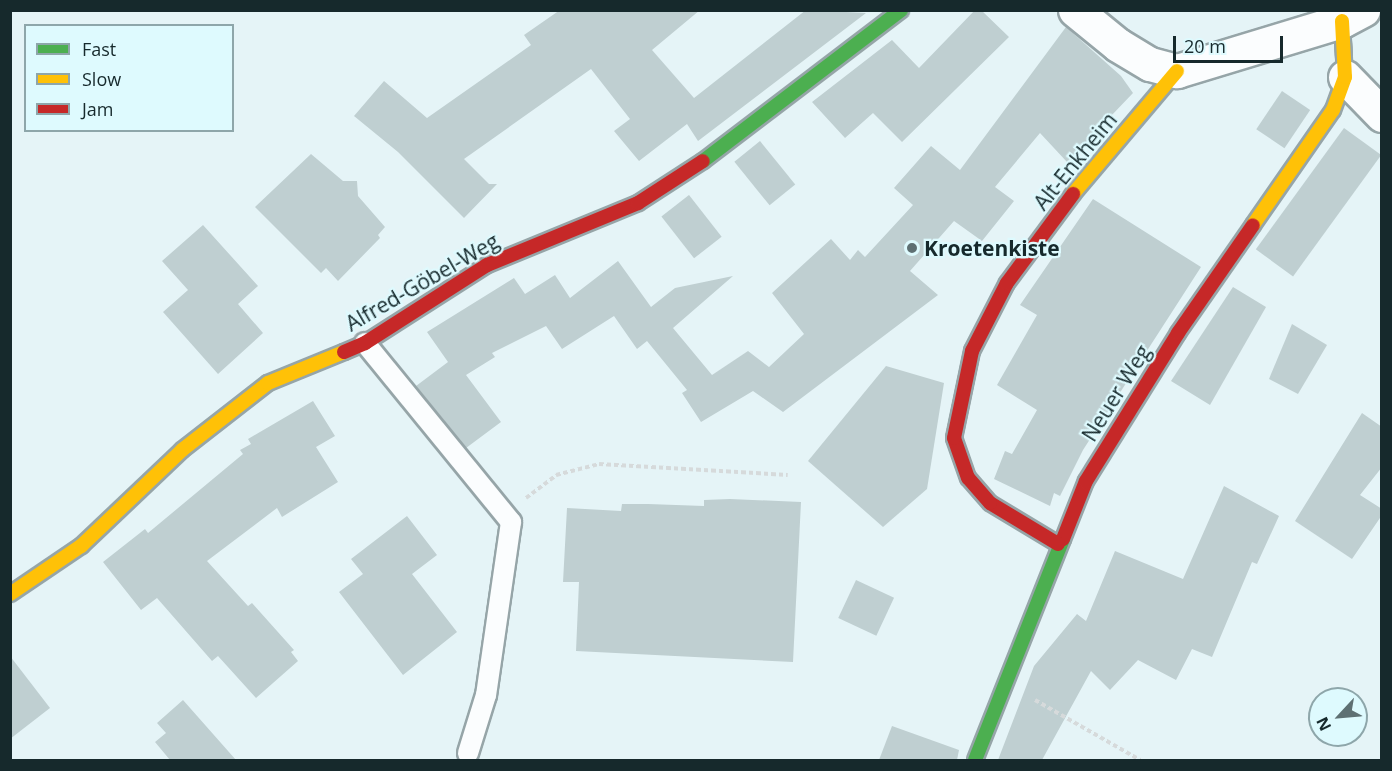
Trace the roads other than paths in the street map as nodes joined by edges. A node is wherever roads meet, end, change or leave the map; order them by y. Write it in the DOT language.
graph roads {
  1 [pos="901,10"];
  2 [pos="1075,10"];
  3 [pos="1353,16"];
  4 [pos="1177,71"];
  5 [pos="1345,77"];
  6 [pos="1382,115"];
  7 [pos="365,343"];
  8 [pos="1058,544"];
  9 [pos="10,594"];
  10 [pos="468,753"];
  11 [pos="975,760"];
  1 -- 7 [label="street, Alfred-Göbel-Weg"];
  2 -- 4 [label="street"];
  3 -- 4 [label="street"];
  3 -- 5 [label="street"];
  4 -- 8 [label="street, Alt-Enkheim"];
  5 -- 6 [label="street"];
  5 -- 8 [label="street, Neuer Weg"];
  7 -- 9 [label="street, Alfred-Göbel-Weg"];
  7 -- 10 [label="lane"];
  8 -- 11 [label="street, Neuer Weg"];
}
